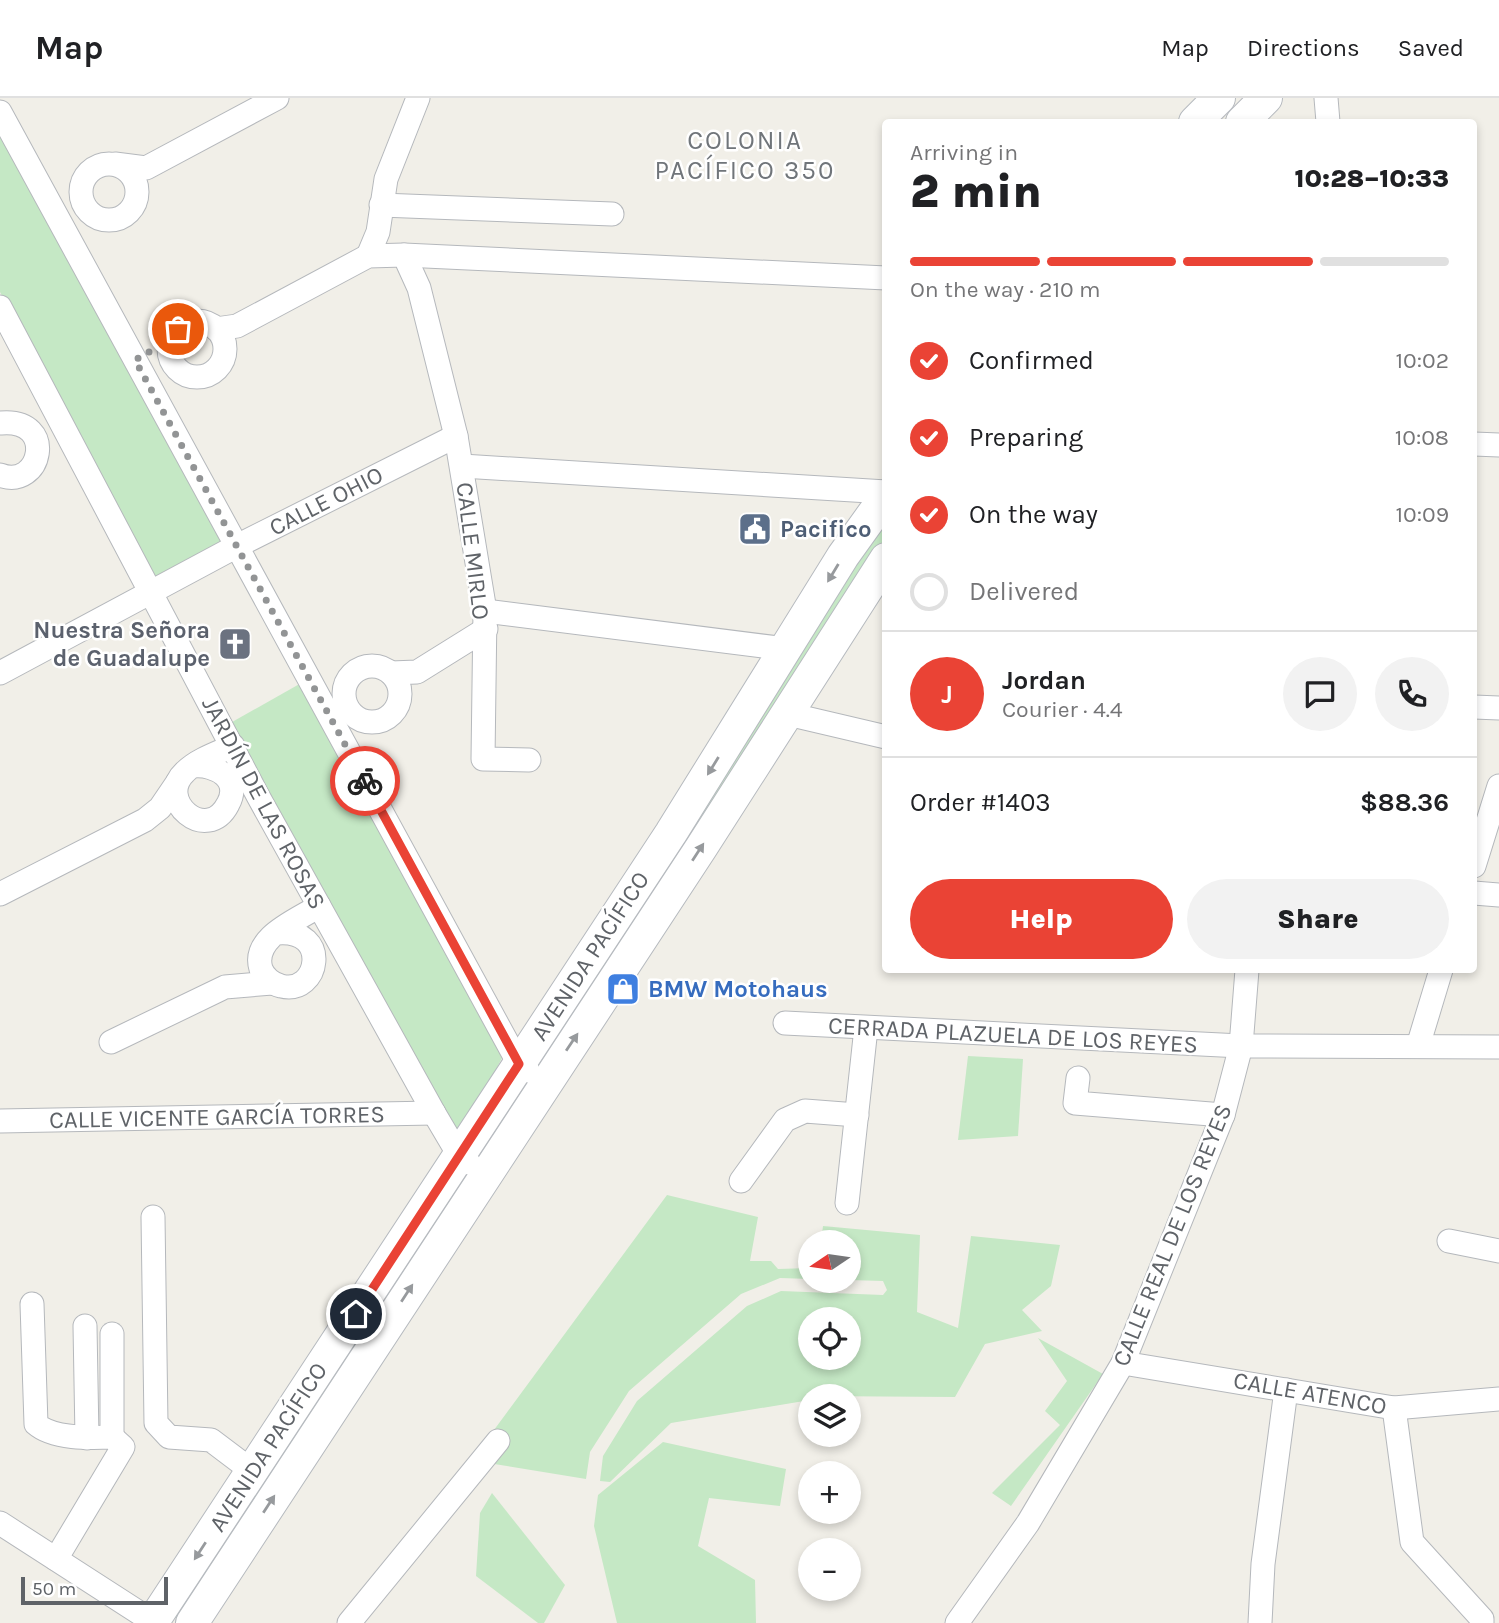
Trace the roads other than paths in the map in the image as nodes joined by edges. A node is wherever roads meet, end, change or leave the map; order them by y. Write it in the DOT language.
graph roads {
  1 [pos="277,98"];
  2 [pos="418,98"];
  3 [pos="1219,98"];
  4 [pos="1266,98"];
  5 [pos="1326,98"];
  6 [pos="0,112"];
  7 [pos="1198,119"];
  8 [pos="1245,119"];
  9 [pos="1328,119"];
  10 [pos="115,164"];
  11 [pos="146,168"];
  12 [pos="83,182"];
  13 [pos="136,200"];
  14 [pos="47,201"];
  15 [pos="381,205"];
  16 [pos="612,214"];
  17 [pos="103,221"];
  18 [pos="69,241"];
  19 [pos="404,255"];
  20 [pos="368,256"];
  21 [pos="882,278"];
  22 [pos="0,307"];
  23 [pos="225,332"];
  24 [pos="170,340"];
  25 [pos="135,360"];
  26 [pos="193,377"];
  27 [pos="47,397"];
  28 [pos="155,398"];
  29 [pos="0,423"];
  30 [pos="456,436"];
  31 [pos="1477,444"];
  32 [pos="1499,445"];
  33 [pos="72,446"];
  34 [pos="462,466"];
  35 [pos="30,470"];
  36 [pos="0,475"];
  37 [pos="882,494"];
  38 [pos="882,500"];
  39 [pos="237,546"];
  40 [pos="882,565"];
  41 [pos="150,592"];
  42 [pos="485,620"];
  43 [pos="786,649"];
  44 [pos="417,672"];
  45 [pos="0,673"];
  46 [pos="391,673"];
  47 [pos="346,684"];
  48 [pos="319,699"];
  49 [pos="399,702"];
  50 [pos="1477,707"];
  51 [pos="1499,708"];
  52 [pos="788,714"];
  53 [pos="368,722"];
  54 [pos="882,736"];
  55 [pos="341,738"];
  56 [pos="233,746"];
  57 [pos="529,760"];
  58 [pos="194,766"];
  59 [pos="177,783"];
  60 [pos="1499,786"];
  61 [pos="258,796"];
  62 [pos="223,813"];
  63 [pos="188,816"];
  64 [pos="145,820"];
  65 [pos="1477,849"];
  66 [pos="1477,893"];
  67 [pos="0,894"];
  68 [pos="1499,895"];
  69 [pos="319,906"];
  70 [pos="277,933"];
  71 [pos="261,950"];
  72 [pos="346,956"];
  73 [pos="1247,973"];
  74 [pos="1440,973"];
  75 [pos="306,980"];
  76 [pos="272,983"];
  77 [pos="225,987"];
  78 [pos="785,1023"];
  79 [pos="866,1028"];
  80 [pos="111,1042"];
  81 [pos="1241,1046"];
  82 [pos="1418,1046"];
  83 [pos="1499,1047"];
  84 [pos="519,1064"];
  85 [pos="1078,1078"];
  86 [pos="545,1082"];
  87 [pos="433,1112"];
  88 [pos="857,1115"];
  89 [pos="1223,1115"];
  90 [pos="0,1121"];
  91 [pos="472,1165"];
  92 [pos="741,1181"];
  93 [pos="847,1203"];
  94 [pos="153,1217"];
  95 [pos="1449,1241"];
  96 [pos="1499,1251"];
  97 [pos="32,1304"];
  98 [pos="85,1326"];
  99 [pos="112,1334"];
  100 [pos="1123,1363"];
  101 [pos="1286,1390"];
  102 [pos="1499,1399"];
  103 [pos="1394,1408"];
  104 [pos="112,1437"];
  105 [pos="87,1438"];
  106 [pos="498,1441"];
  107 [pos="253,1471"];
  108 [pos="0,1523"];
  109 [pos="56,1559"];
  110 [pos="153,1623"];
  111 [pos="192,1623"];
  112 [pos="349,1623"];
  113 [pos="957,1623"];
  114 [pos="1260,1623"];
  115 [pos="1482,1623"];
  1 -- 11 [label="street"];
  2 -- 15 [label="street"];
  3 -- 7 [label="street"];
  4 -- 8 [label="street"];
  5 -- 9 [label="street"];
  6 -- 14 [label="street"];
  10 -- 11 [label="street"];
  10 -- 12 [label="street"];
  10 -- 13 [label="street"];
  11 -- 13 [label="street"];
  12 -- 14 [label="street"];
  12 -- 17 [label="street"];
  13 -- 17 [label="street"];
  14 -- 18 [label="street"];
  15 -- 16 [label="street"];
  15 -- 20 [label="street"];
  17 -- 18 [label="street"];
  18 -- 25 [label="street"];
  19 -- 20 [label="street"];
  19 -- 21 [label="street"];
  19 -- 30 [label="street"];
  20 -- 23 [label="street"];
  22 -- 27 [label="street, JARDÍN DE LAS ROSAS"];
  23 -- 24 [label="street"];
  23 -- 26 [label="street"];
  24 -- 25 [label="street"];
  24 -- 26 [label="street"];
  25 -- 28 [label="street"];
  26 -- 28 [label="street"];
  27 -- 29 [label="street"];
  27 -- 33 [label="street, JARDÍN DE LAS ROSAS"];
  28 -- 39 [label="street"];
  29 -- 35 [label="street"];
  30 -- 34 [label="street, CALLE MIRLO"];
  30 -- 39 [label="street, CALLE OHIO"];
  31 -- 32 [label="street"];
  33 -- 35 [label="street"];
  33 -- 41 [label="street, JARDÍN DE LAS ROSAS"];
  34 -- 37 [label="street"];
  34 -- 42 [label="street, CALLE MIRLO"];
  35 -- 36 [label="street"];
  38 -- 43 [label="street, AVENIDA PACÍFICO, one-way"];
  39 -- 41 [label="street, CALLE OHIO"];
  39 -- 48 [label="street"];
  40 -- 52 [label="street, AVENIDA PACÍFICO"];
  41 -- 45 [label="street, CALLE OHIO"];
  41 -- 56 [label="street, JARDÍN DE LAS ROSAS"];
  42 -- 43 [label="street"];
  42 -- 44 [label="street, CALLE MIRLO"];
  42 -- 57 [label="street"];
  43 -- 84 [label="street, AVENIDA PACÍFICO, one-way"];
  44 -- 46 [label="street, CALLE MIRLO"];
  44 -- 49 [label="street, CALLE MIRLO"];
  46 -- 47 [label="street"];
  46 -- 49 [label="street"];
  47 -- 48 [label="street"];
  47 -- 53 [label="street"];
  48 -- 55 [label="street"];
  49 -- 53 [label="street"];
  50 -- 51 [label="street"];
  52 -- 54 [label="street"];
  86 -- 52 [label="street, AVENIDA PACÍFICO, one-way"];
  53 -- 55 [label="street"];
  55 -- 84 [label="street"];
  56 -- 58 [label="street"];
  56 -- 61 [label="street, JARDÍN DE LAS ROSAS"];
  58 -- 59 [label="street"];
  58 -- 62 [label="street"];
  59 -- 63 [label="street"];
  59 -- 64 [label="street"];
  60 -- 65 [label="street"];
  61 -- 62 [label="street"];
  61 -- 69 [label="street, JARDÍN DE LAS ROSAS"];
  62 -- 63 [label="street"];
  63 -- 64 [label="street"];
  64 -- 67 [label="street"];
  66 -- 68 [label="street"];
  69 -- 70 [label="street"];
  69 -- 72 [label="street, JARDÍN DE LAS ROSAS"];
  70 -- 71 [label="street"];
  70 -- 75 [label="street"];
  71 -- 76 [label="street"];
  71 -- 77 [label="street"];
  72 -- 75 [label="street"];
  72 -- 87 [label="street, JARDÍN DE LAS ROSAS"];
  73 -- 81 [label="street, CALLE REAL DE LOS REYES"];
  74 -- 82 [label="street"];
  75 -- 76 [label="street"];
  76 -- 77 [label="street"];
  77 -- 80 [label="street"];
  78 -- 79 [label="street, CERRADA PLAZUELA DE LOS REYES"];
  79 -- 81 [label="street, CERRADA PLAZUELA DE LOS REYES"];
  79 -- 88 [label="street"];
  81 -- 82 [label="street, CERRADA PLAZUELA DE LOS REYES"];
  81 -- 89 [label="street, CALLE REAL DE LOS REYES"];
  82 -- 83 [label="street, CERRADA PLAZUELA DE LOS REYES"];
  84 -- 86 [label="street"];
  84 -- 91 [label="street, AVENIDA PACÍFICO"];
  85 -- 89 [label="street"];
  86 -- 91 [label="street, AVENIDA PACÍFICO"];
  87 -- 90 [label="street, CALLE VICENTE GARCÍA TORRES"];
  87 -- 91 [label="street, JARDÍN DE LAS ROSAS"];
  88 -- 92 [label="street"];
  88 -- 93 [label="street"];
  89 -- 100 [label="street, CALLE REAL DE LOS REYES"];
  91 -- 107 [label="street, AVENIDA PACÍFICO"];
  111 -- 91 [label="street, AVENIDA PACÍFICO, one-way"];
  94 -- 107 [label="street"];
  95 -- 96 [label="street"];
  97 -- 105 [label="street"];
  98 -- 105 [label="street"];
  99 -- 104 [label="street"];
  100 -- 101 [label="street, CALLE ATENCO"];
  100 -- 113 [label="street, CALLE REAL DE LOS REYES"];
  101 -- 103 [label="street, CALLE ATENCO"];
  101 -- 114 [label="street"];
  102 -- 103 [label="street, CALLE ATENCO"];
  103 -- 115 [label="street"];
  104 -- 105 [label="street"];
  104 -- 109 [label="street"];
  106 -- 112 [label="street"];
  107 -- 110 [label="street, AVENIDA PACÍFICO, one-way"];
  108 -- 109 [label="street"];
  109 -- 110 [label="street"];
}
